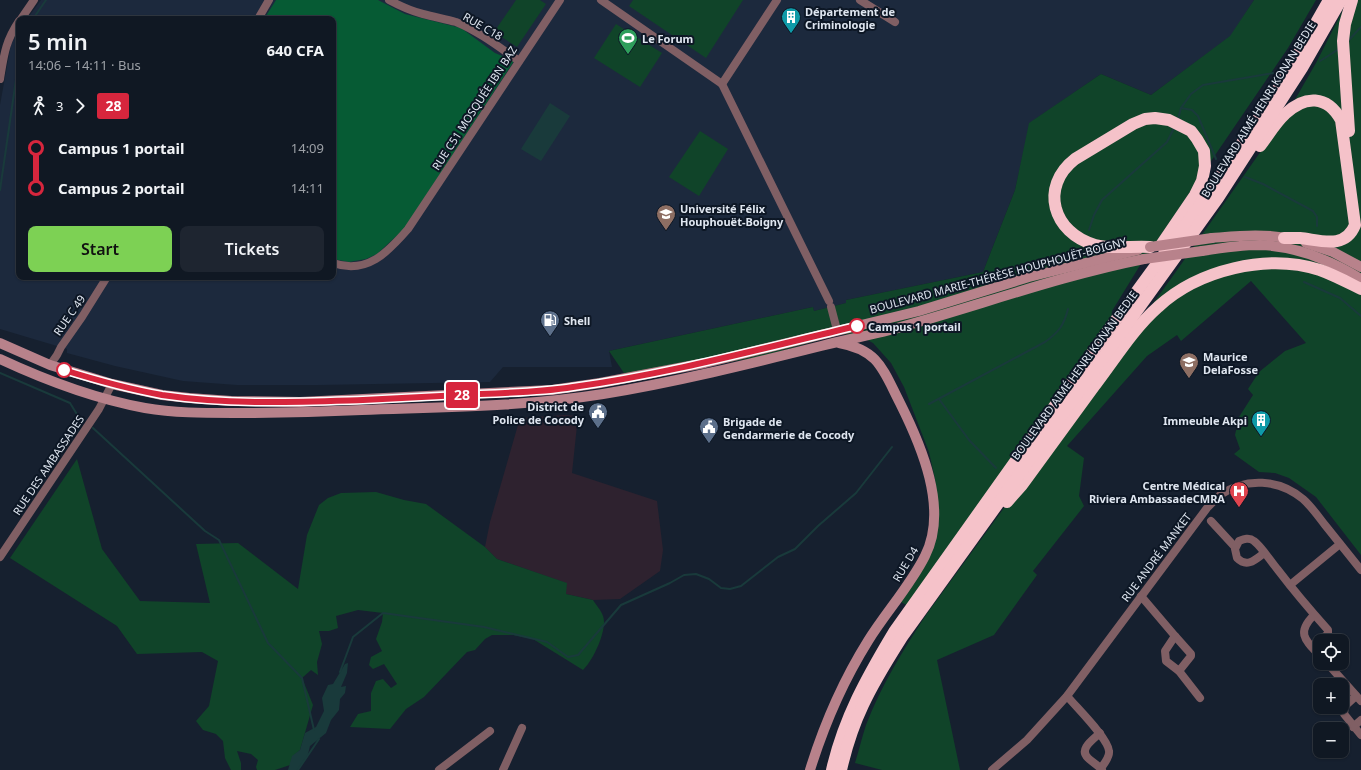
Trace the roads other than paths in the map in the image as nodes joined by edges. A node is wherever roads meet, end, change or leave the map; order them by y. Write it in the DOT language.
graph roads {
  1 [pos="34,0"];
  2 [pos="269,0"];
  3 [pos="389,0"];
  4 [pos="560,0"];
  5 [pos="601,0"];
  6 [pos="777,0"];
  7 [pos="860,0"];
  8 [pos="1329,0"];
  9 [pos="1341,0"];
  10 [pos="1352,0"];
  11 [pos="23,16"];
  12 [pos="260,16"];
  13 [pos="895,22"];
  14 [pos="16,26"];
  15 [pos="519,61"];
  16 [pos="1298,66"];
  17 [pos="0,79"];
  18 [pos="722,84"];
  19 [pos="1218,198"];
  20 [pos="1361,215"];
  21 [pos="1284,238"];
  22 [pos="1150,247"];
  23 [pos="336,264"];
  24 [pos="1361,267"];
  25 [pos="1361,279"];
  26 [pos="105,280"];
  27 [pos="1361,289"];
  28 [pos="1113,324"];
  29 [pos="837,330"];
  30 [pos="833,342"];
  31 [pos="0,343"];
  32 [pos="0,360"];
  33 [pos="50,366"];
  34 [pos="112,384"];
  35 [pos="105,398"];
  36 [pos="1211,521"];
  37 [pos="1340,544"];
  38 [pos="1235,547"];
  39 [pos="1264,553"];
  40 [pos="0,556"];
  41 [pos="959,559"];
  42 [pos="1361,570"];
  43 [pos="1290,585"];
  44 [pos="1141,596"];
  45 [pos="1314,615"];
  46 [pos="1175,636"];
  47 [pos="1311,646"];
  48 [pos="1333,670"];
  49 [pos="1179,671"];
  50 [pos="1067,696"];
  51 [pos="1200,698"];
  52 [pos="1359,698"];
  53 [pos="1361,720"];
  54 [pos="1353,726"];
  55 [pos="522,728"];
  56 [pos="490,731"];
  57 [pos="1100,733"];
  58 [pos="1361,735"];
  59 [pos="1102,769"];
  60 [pos="439,770"];
  61 [pos="503,770"];
  62 [pos="810,770"];
  63 [pos="832,770"];
  64 [pos="841,770"];
  65 [pos="992,770"];
  1 -- 11 [label="street"];
  2 -- 12 [label="street"];
  3 -- 15 [label="street, RUE C18"];
  4 -- 15 [label="street, RUE C51 MOSQUÉE IBN BAZ"];
  5 -- 18 [label="street"];
  6 -- 18 [label="street"];
  7 -- 13 [label="street"];
  8 -- 16 [label="highway, BOULEVARD AIMÉ HENRI KONAN BEDIE"];
  9 -- 16 [label="highway, BOULEVARD AIMÉ HENRI KONAN BEDIE"];
  10 -- 20 [label="highway"];
  14 -- 17 [label="street"];
  15 -- 23 [label="street, RUE C51 MOSQUÉE IBN BAZ"];
  16 -- 19 [label="highway, BOULEVARD AIMÉ HENRI KONAN BEDIE"];
  16 -- 28 [label="highway, BOULEVARD AIMÉ HENRI KONAN BEDIE"];
  18 -- 29 [label="street"];
  19 -- 21 [label="highway"];
  19 -- 41 [label="highway, BOULEVARD AIMÉ HENRI KONAN BEDIE"];
  21 -- 22 [label="main road, BOULEVARD MARIE-THÉRÈSE HOUPHOUËT-BOIGNY, bridge"];
  21 -- 24 [label="main road, BOULEVARD MARIE-THÉRÈSE HOUPHOUËT-BOIGNY"];
  22 -- 28 [label="highway"];
  22 -- 29 [label="main road, BOULEVARD MARIE-THÉRÈSE HOUPHOUËT-BOIGNY"];
  25 -- 30 [label="main road, BOULEVARD MARIE-THÉRÈSE HOUPHOUËT-BOIGNY, bridge"];
  26 -- 33 [label="street, RUE C 49"];
  27 -- 41 [label="highway"];
  28 -- 63 [label="highway, BOULEVARD AIMÉ HENRI KONAN BEDIE"];
  29 -- 34 [label="main road, BOULEVARD MARIE-THÉRÈSE HOUPHOUËT-BOIGNY"];
  30 -- 35 [label="main road, BOULEVARD MARIE-THÉRÈSE HOUPHOUËT-BOIGNY"];
  30 -- 62 [label="main road, RUE D4"];
  31 -- 33 [label="main road, BOULEVARD MARIE-THÉRÈSE HOUPHOUËT-BOIGNY"];
  32 -- 35 [label="main road, BOULEVARD MARIE-THÉRÈSE HOUPHOUËT-BOIGNY"];
  33 -- 34 [label="main road, BOULEVARD MARIE-THÉRÈSE HOUPHOUËT-BOIGNY"];
  34 -- 35 [label="street, RUE DES AMBASSADES"];
  35 -- 40 [label="street, RUE DES AMBASSADES"];
  36 -- 38 [label="street"];
  37 -- 42 [label="street, RUE ANDRÉ MANKET"];
  37 -- 43 [label="street"];
  37 -- 44 [label="street, RUE ANDRÉ MANKET"];
  38 -- 39 [label="street"];
  38 -- 39 [label="street"];
  39 -- 43 [label="street"];
  41 -- 64 [label="highway, BOULEVARD AIMÉ HENRI KONAN BEDIE"];
  43 -- 45 [label="street"];
  44 -- 46 [label="street"];
  44 -- 50 [label="street, RUE ANDRÉ MANKET"];
  45 -- 47 [label="street"];
  45 -- 47 [label="street"];
  46 -- 49 [label="street"];
  46 -- 49 [label="street"];
  48 -- 52 [label="street"];
  49 -- 51 [label="street"];
  50 -- 57 [label="street"];
  50 -- 65 [label="street, RUE ANDRÉ MANKET"];
  52 -- 54 [label="street"];
  53 -- 54 [label="street"];
  54 -- 58 [label="street"];
  55 -- 61 [label="street"];
  56 -- 60 [label="street"];
  57 -- 59 [label="street"];
  57 -- 59 [label="street"];
}
